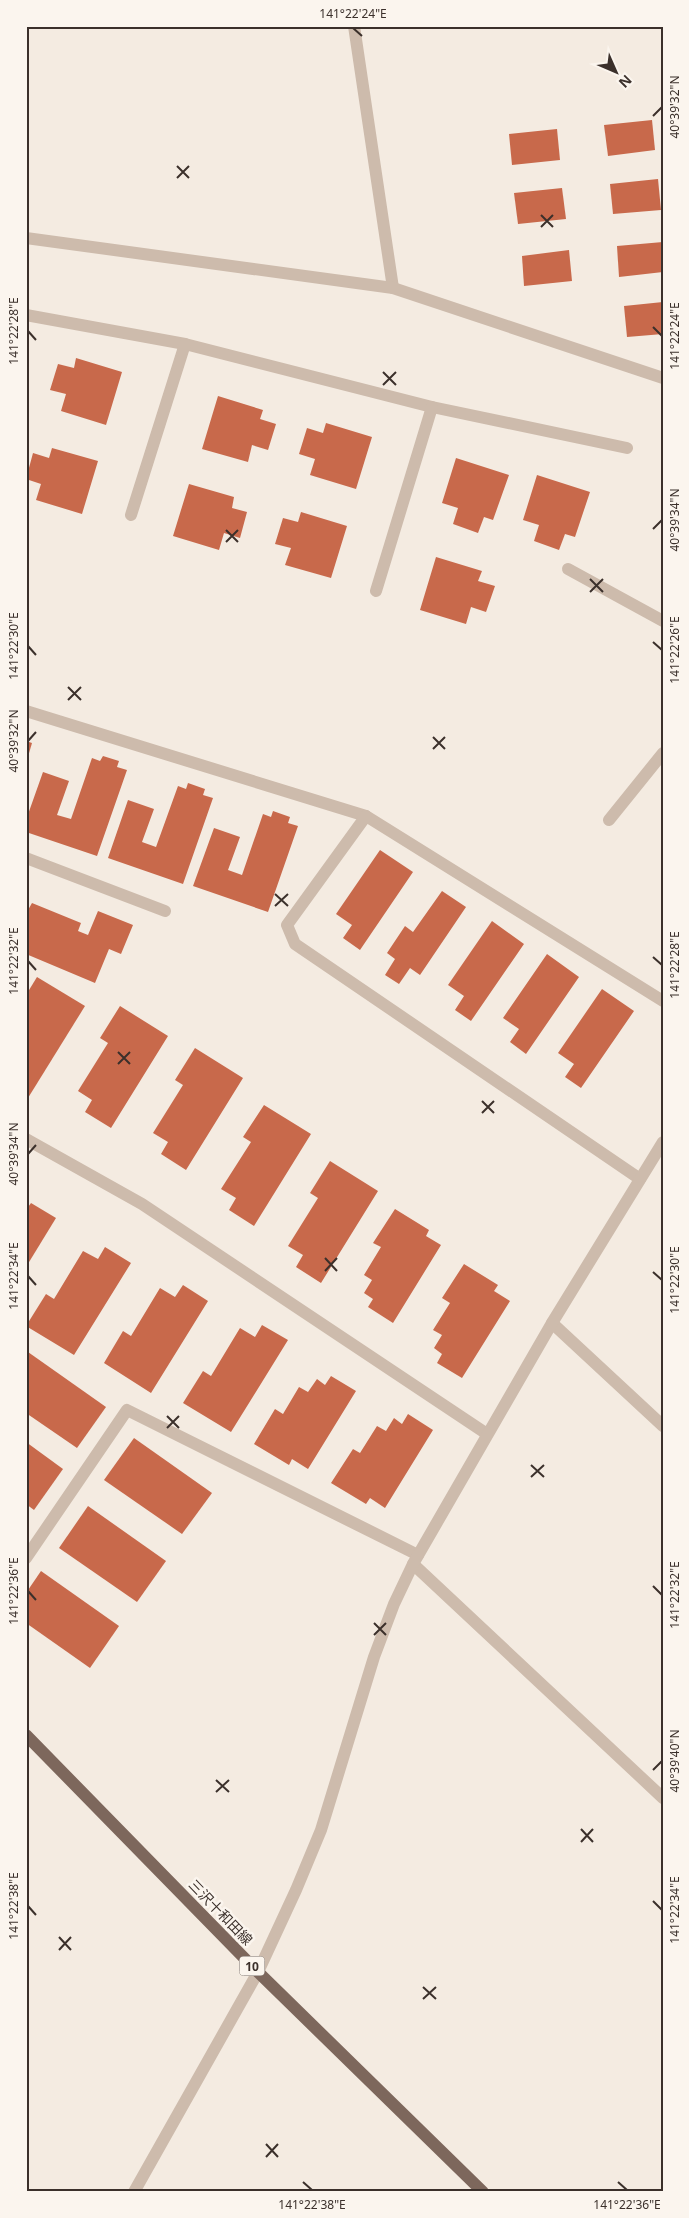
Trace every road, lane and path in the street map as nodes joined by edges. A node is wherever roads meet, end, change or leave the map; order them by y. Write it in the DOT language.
graph roads {
  1 [pos="354,26"];
  2 [pos="26,238"];
  3 [pos="393,288"];
  4 [pos="26,315"];
  5 [pos="185,344"];
  6 [pos="663,378"];
  7 [pos="432,406"];
  8 [pos="628,448"];
  9 [pos="131,515"];
  10 [pos="568,569"];
  11 [pos="376,592"];
  12 [pos="663,620"];
  13 [pos="26,711"];
  14 [pos="663,753"];
  15 [pos="366,816"];
  16 [pos="609,820"];
  17 [pos="26,858"];
  18 [pos="165,911"];
  19 [pos="663,1001"];
  20 [pos="26,1139"];
  21 [pos="663,1143"];
  22 [pos="640,1179"];
  23 [pos="552,1323"];
  24 [pos="663,1426"];
  25 [pos="487,1434"];
  26 [pos="26,1558"];
  27 [pos="416,1560"];
  28 [pos="26,1735"];
  29 [pos="663,1798"];
  30 [pos="258,1972"];
  31 [pos="134,2192"];
  32 [pos="482,2192"];
  1 -- 3 [label="street"];
  2 -- 3 [label="street"];
  3 -- 6 [label="street"];
  4 -- 5 [label="street"];
  5 -- 7 [label="street"];
  5 -- 9 [label="street"];
  7 -- 8 [label="street"];
  7 -- 11 [label="street"];
  10 -- 12 [label="street"];
  13 -- 15 [label="street"];
  14 -- 16 [label="street"];
  15 -- 19 [label="street"];
  15 -- 22 [label="street"];
  17 -- 18 [label="street"];
  20 -- 25 [label="street"];
  21 -- 22 [label="street"];
  22 -- 23 [label="street"];
  23 -- 24 [label="street"];
  23 -- 25 [label="street"];
  25 -- 27 [label="street"];
  26 -- 27 [label="street"];
  27 -- 29 [label="street"];
  27 -- 30 [label="street"];
  28 -- 30 [label="main road, 三沢十和田線 / 10"];
  30 -- 31 [label="street"];
  30 -- 32 [label="main road, 三沢十和田線 / 10"];
}
